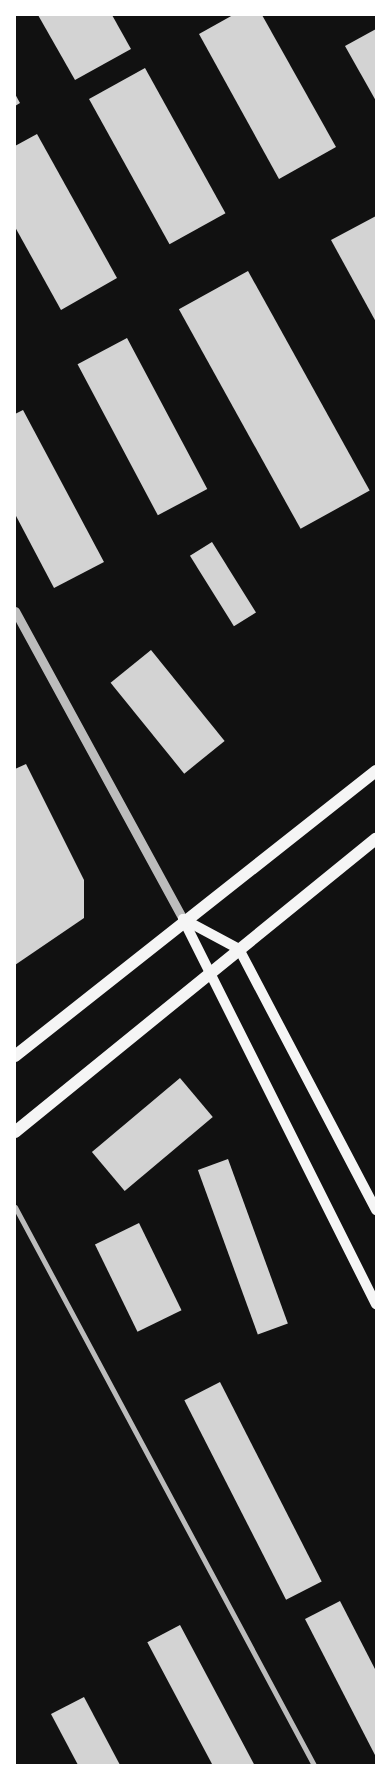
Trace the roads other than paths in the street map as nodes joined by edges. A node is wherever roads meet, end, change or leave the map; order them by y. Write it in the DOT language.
graph roads {
  1 [pos="15,612"];
  2 [pos="376,771"];
  3 [pos="376,839"];
  4 [pos="183,919"];
  5 [pos="239,949"];
  6 [pos="210,974"];
  7 [pos="15,1056"];
  8 [pos="15,1132"];
  9 [pos="15,1206"];
  10 [pos="376,1210"];
  11 [pos="376,1304"];
  12 [pos="314,1765"];
  1 -- 4 [label="street"];
  2 -- 4 [label="main road"];
  3 -- 5 [label="main road"];
  4 -- 5 [label="main road"];
  4 -- 6 [label="main road"];
  4 -- 7 [label="main road"];
  5 -- 6 [label="main road"];
  5 -- 10 [label="main road"];
  6 -- 8 [label="main road"];
  6 -- 11 [label="main road"];
  9 -- 12 [label="street"];
}
